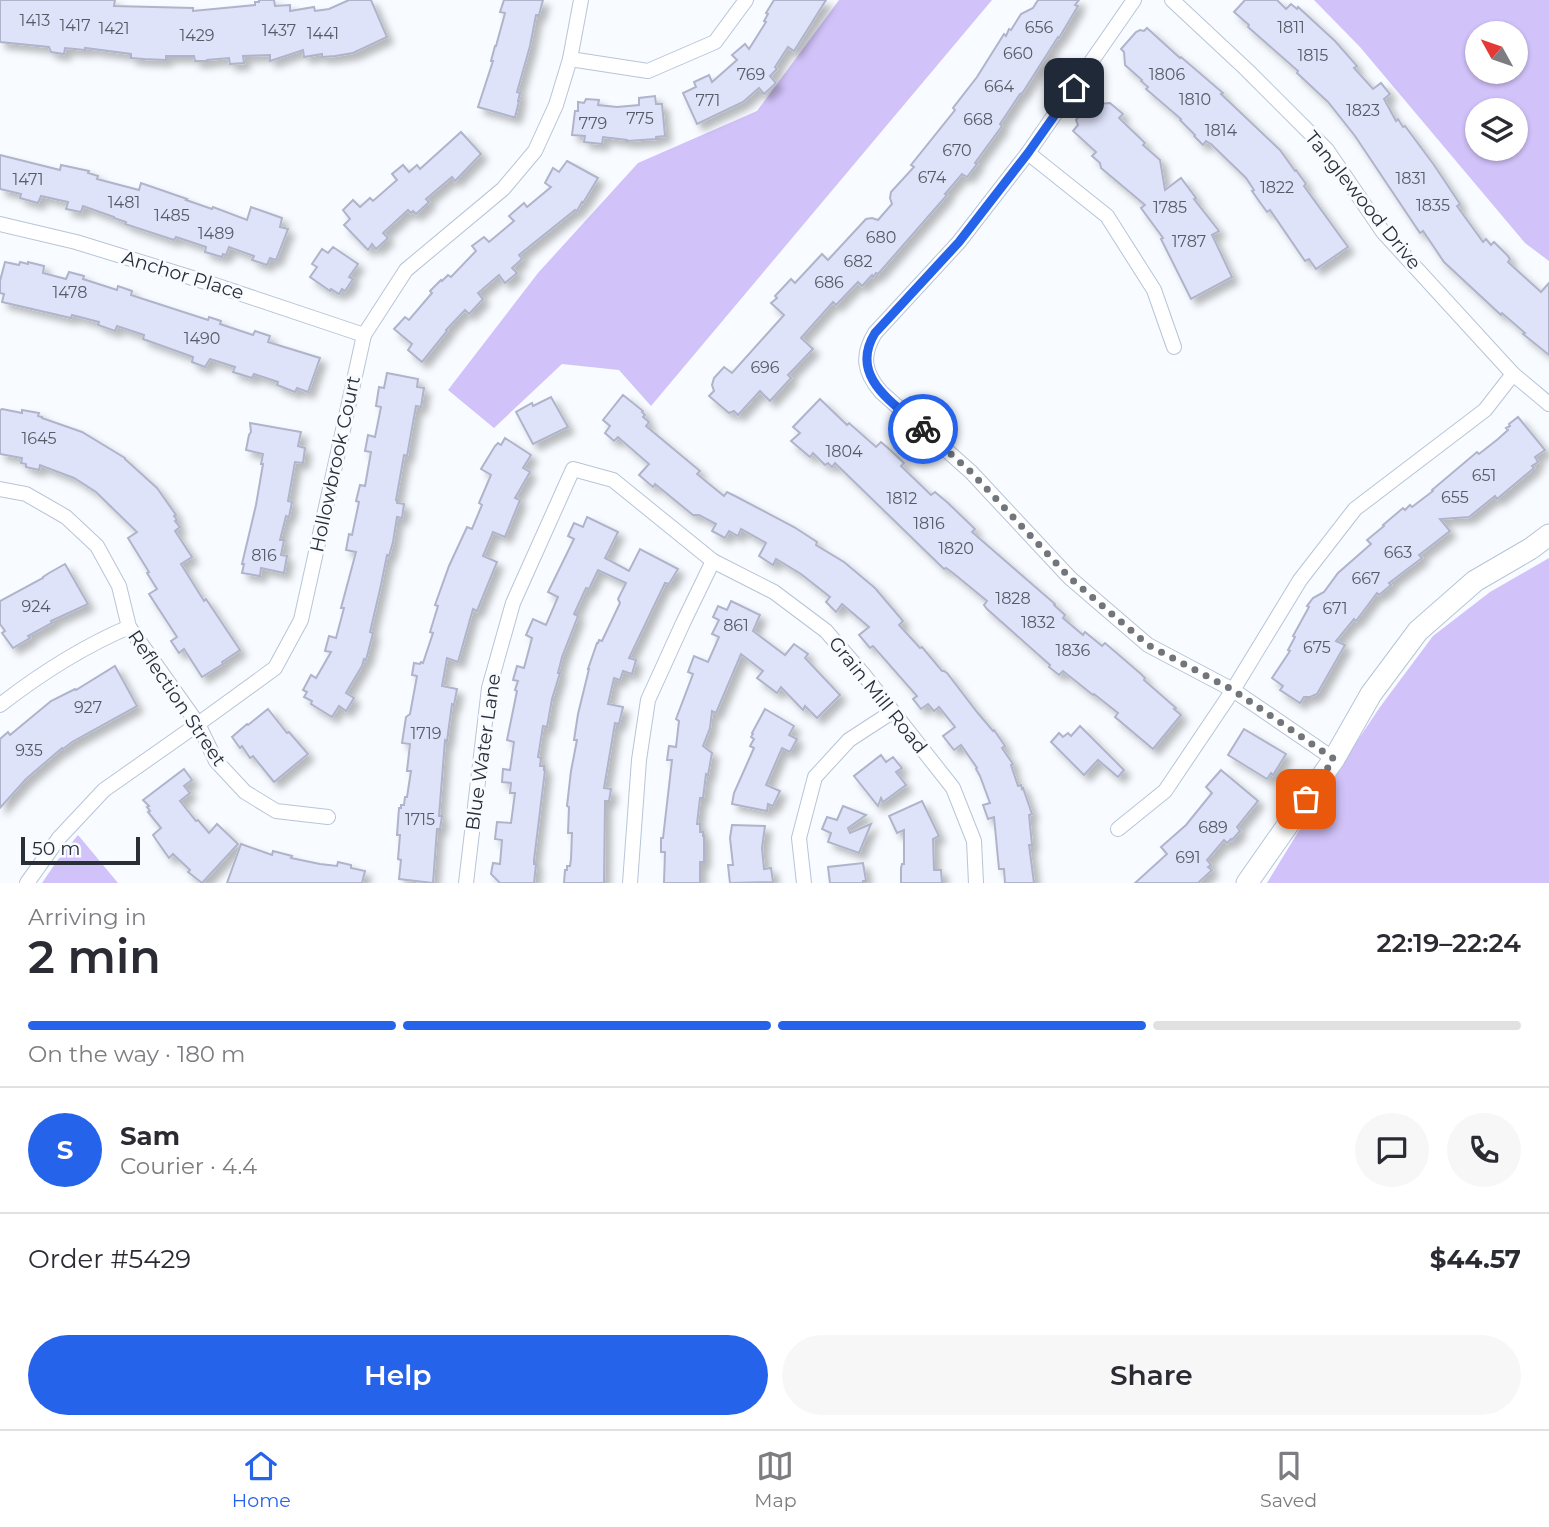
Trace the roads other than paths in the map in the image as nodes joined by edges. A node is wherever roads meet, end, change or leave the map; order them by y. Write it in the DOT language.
graph roads {
  1 [pos="581,0"];
  2 [pos="746,0"];
  3 [pos="1134,0"];
  4 [pos="1172,0"];
  5 [pos="570,59"];
  6 [pos="1028,153"];
  7 [pos="0,225"];
  8 [pos="364,334"];
  9 [pos="1174,347"];
  10 [pos="1513,374"];
  11 [pos="1549,404"];
  12 [pos="573,469"];
  13 [pos="0,489"];
  14 [pos="1549,535"];
  15 [pos="713,561"];
  16 [pos="129,627"];
  17 [pos="1233,690"];
  18 [pos="0,705"];
  19 [pos="892,712"];
  20 [pos="198,724"];
  21 [pos="1334,759"];
  22 [pos="328,817"];
  23 [pos="1118,829"];
  24 [pos="27,883"];
  25 [pos="466,883"];
  26 [pos="630,883"];
  27 [pos="804,883"];
  28 [pos="976,883"];
  29 [pos="1247,883"];
  1 -- 5 [label="street, Hollowbrook Court"];
  2 -- 5 [label="street"];
  3 -- 6 [label="street"];
  4 -- 10 [label="street, Tanglewood Drive"];
  5 -- 8 [label="street, Hollowbrook Court"];
  6 -- 9 [label="street"];
  6 -- 17 [label="street"];
  7 -- 8 [label="street, Anchor Place"];
  8 -- 20 [label="street, Hollowbrook Court"];
  10 -- 11 [label="street, Tanglewood Drive"];
  10 -- 17 [label="street"];
  12 -- 15 [label="street, Grain Mill Road"];
  12 -- 25 [label="street, Blue Water Lane"];
  13 -- 16 [label="street, Reflection Street"];
  14 -- 21 [label="street"];
  15 -- 19 [label="street, Grain Mill Road"];
  15 -- 26 [label="street"];
  16 -- 18 [label="street"];
  16 -- 20 [label="street, Reflection Street"];
  17 -- 21 [label="street"];
  17 -- 23 [label="street"];
  19 -- 27 [label="street"];
  19 -- 28 [label="street, Grain Mill Road"];
  20 -- 22 [label="street, Reflection Street"];
  20 -- 24 [label="street, Hollowbrook Court"];
  21 -- 29 [label="street"];
}
